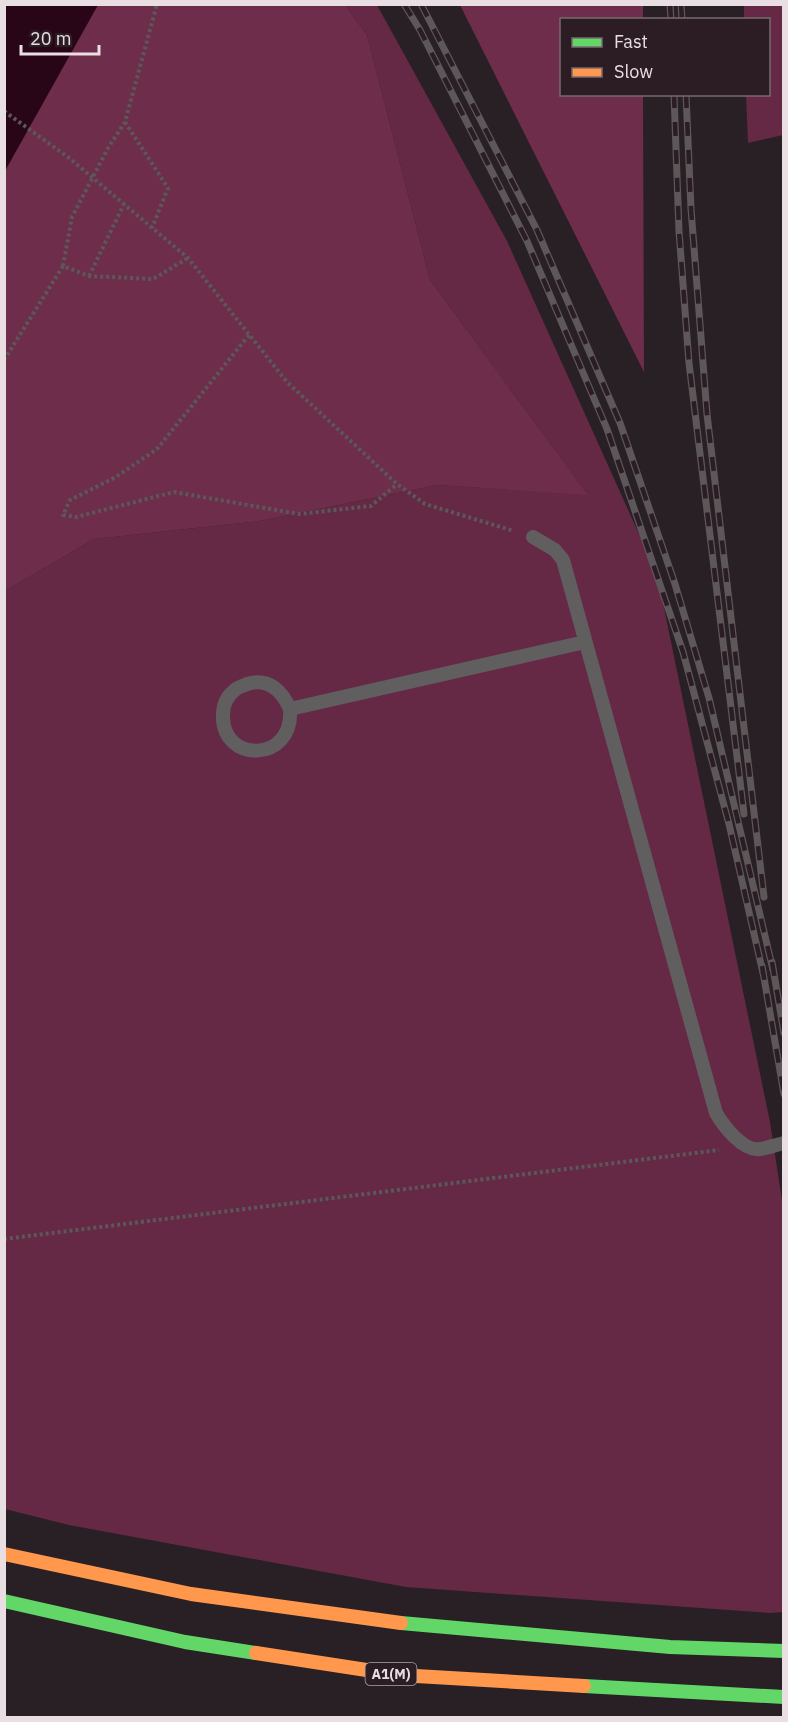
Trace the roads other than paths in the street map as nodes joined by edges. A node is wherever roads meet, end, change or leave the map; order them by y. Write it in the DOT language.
graph roads {
  1 [pos="533,537"];
  2 [pos="585,642"];
  3 [pos="290,709"];
  4 [pos="783,1143"];
  5 [pos="4,1554"];
  6 [pos="4,1601"];
  7 [pos="783,1651"];
  8 [pos="783,1697"];
  1 -- 2 [label="lane"];
  2 -- 3 [label="lane"];
  2 -- 4 [label="lane"];
  3 -- 3 [label="lane"];
  5 -- 7 [label="highway"];
  6 -- 8 [label="highway, A1(M)"];
}
